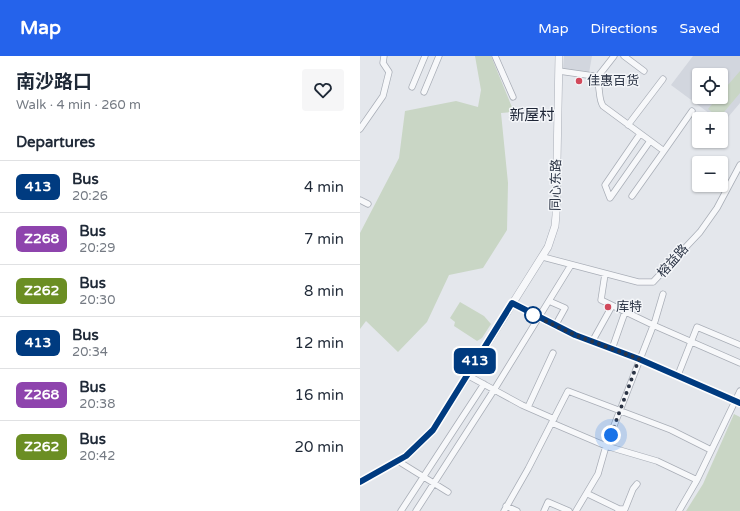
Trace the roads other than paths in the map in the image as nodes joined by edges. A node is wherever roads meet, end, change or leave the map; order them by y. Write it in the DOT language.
graph roads {
  1 [pos="384,56"];
  2 [pos="425,56"];
  3 [pos="440,56"];
  4 [pos="495,56"];
  5 [pos="559,56"];
  6 [pos="614,56"];
  7 [pos="624,56"];
  8 [pos="559,71"];
  9 [pos="644,71"];
  10 [pos="596,79"];
  11 [pos="663,79"];
  12 [pos="412,87"];
  13 [pos="424,92"];
  14 [pos="513,97"];
  15 [pos="692,111"];
  16 [pos="628,125"];
  17 [pos="360,130"];
  18 [pos="640,134"];
  19 [pos="650,141"];
  20 [pos="664,151"];
  21 [pos="740,165"];
  22 [pos="632,196"];
  23 [pos="360,200"];
  24 [pos="368,204"];
  25 [pos="543,257"];
  26 [pos="571,265"];
  27 [pos="605,274"];
  28 [pos="663,294"];
  29 [pos="549,301"];
  30 [pos="512,303"];
  31 [pos="612,306"];
  32 [pos="625,312"];
  33 [pos="539,318"];
  34 [pos="653,325"];
  35 [pos="556,326"];
  36 [pos="592,342"];
  37 [pos="692,342"];
  38 [pos="740,346"];
  39 [pos="612,348"];
  40 [pos="552,353"];
  41 [pos="639,359"];
  42 [pos="740,363"];
  43 [pos="467,375"];
  44 [pos="678,375"];
  45 [pos="484,384"];
  46 [pos="494,390"];
  47 [pos="740,391"];
  48 [pos="737,402"];
  49 [pos="528,408"];
  50 [pos="620,412"];
  51 [pos="553,421"];
  52 [pos="606,446"];
  53 [pos="711,450"];
  54 [pos="398,461"];
  55 [pos="423,477"];
  56 [pos="697,480"];
  57 [pos="360,482"];
  58 [pos="434,483"];
  59 [pos="637,484"];
  60 [pos="448,492"];
  61 [pos="588,494"];
  62 [pos="505,509"];
  63 [pos="619,510"];
  64 [pos="401,511"];
  65 [pos="416,511"];
  66 [pos="517,511"];
  67 [pos="544,511"];
  68 [pos="569,511"];
  69 [pos="576,511"];
  70 [pos="679,511"];
  1 -- 17 [label="street"];
  2 -- 12 [label="street"];
  3 -- 13 [label="street"];
  4 -- 14 [label="street"];
  5 -- 8 [label="street, 同心东路"];
  6 -- 10 [label="street"];
  7 -- 9 [label="street"];
  8 -- 10 [label="street"];
  8 -- 25 [label="street, 同心东路"];
  10 -- 16 [label="street"];
  11 -- 16 [label="street"];
  15 -- 20 [label="street"];
  16 -- 18 [label="street"];
  18 -- 19 [label="street"];
  18 -- 19 [label="street"];
  19 -- 20 [label="street"];
  20 -- 22 [label="street"];
  21 -- 27 [label="street, 榕益路"];
  23 -- 24 [label="street"];
  25 -- 26 [label="street, 榕益路"];
  25 -- 30 [label="street, 同心东路"];
  26 -- 27 [label="street, 榕益路"];
  26 -- 29 [label="street"];
  27 -- 31 [label="street"];
  28 -- 34 [label="street"];
  29 -- 33 [label="street"];
  29 -- 35 [label="street"];
  30 -- 33 [label="street"];
  30 -- 43 [label="street, 同心东路"];
  31 -- 32 [label="street"];
  31 -- 36 [label="street"];
  32 -- 34 [label="street"];
  32 -- 39 [label="street"];
  33 -- 35 [label="street"];
  33 -- 46 [label="street"];
  34 -- 37 [label="street"];
  34 -- 41 [label="street"];
  35 -- 36 [label="street"];
  36 -- 39 [label="street"];
  37 -- 38 [label="street"];
  37 -- 42 [label="street"];
  37 -- 44 [label="street"];
  39 -- 41 [label="street"];
  40 -- 49 [label="street"];
  41 -- 44 [label="street"];
  41 -- 50 [label="street"];
  43 -- 45 [label="street"];
  43 -- 54 [label="street, 同心东路"];
  44 -- 48 [label="street"];
  45 -- 46 [label="street"];
  45 -- 55 [label="street"];
  46 -- 49 [label="street"];
  46 -- 58 [label="street"];
  47 -- 48 [label="street"];
  48 -- 53 [label="street"];
  49 -- 51 [label="street"];
  50 -- 51 [label="street"];
  50 -- 52 [label="street"];
  50 -- 53 [label="street"];
  51 -- 52 [label="street"];
  51 -- 62 [label="street"];
  52 -- 56 [label="street"];
  52 -- 61 [label="street"];
  53 -- 56 [label="street"];
  54 -- 55 [label="street"];
  54 -- 57 [label="street, 同心东路"];
  55 -- 58 [label="street"];
  55 -- 64 [label="street"];
  56 -- 70 [label="street"];
  58 -- 60 [label="street"];
  58 -- 65 [label="street"];
  59 -- 63 [label="street"];
  61 -- 63 [label="street"];
  61 -- 69 [label="street"];
  62 -- 66 [label="street"];
  67 -- 68 [label="street"];
}
